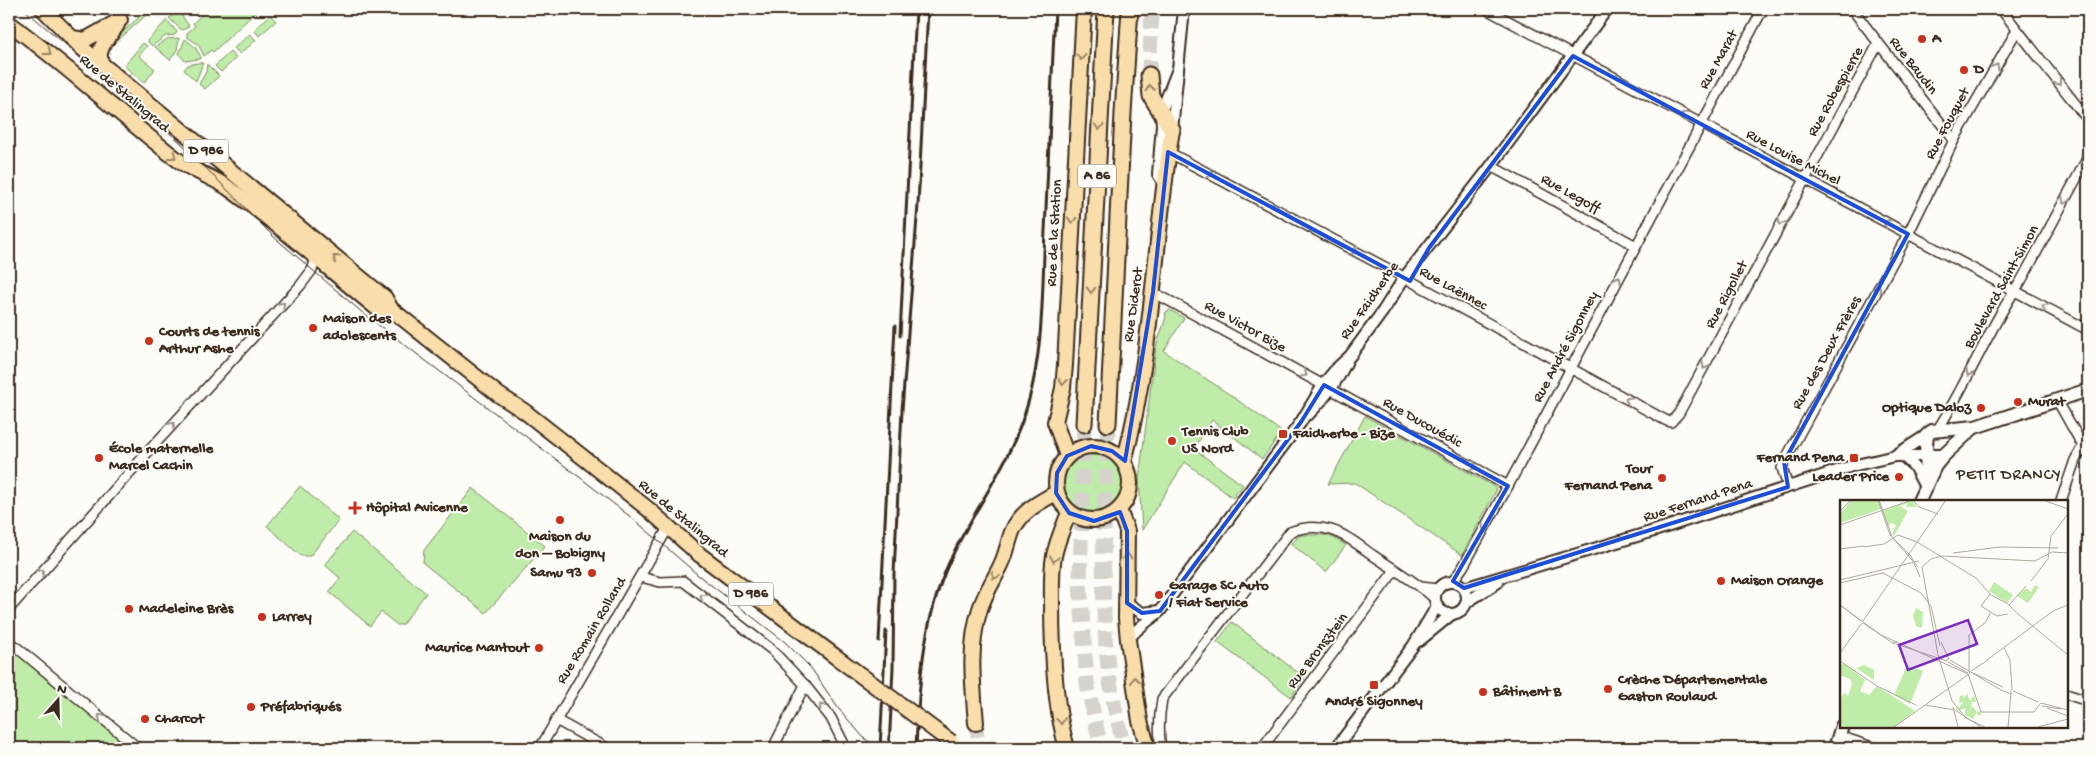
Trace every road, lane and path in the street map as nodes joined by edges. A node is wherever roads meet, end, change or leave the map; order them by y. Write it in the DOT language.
graph roads {
  1 [pos="43,9"];
  2 [pos="1084,9"];
  3 [pos="1106,9"];
  4 [pos="1130,9"];
  5 [pos="1184,9"];
  6 [pos="1486,9"];
  7 [pos="1607,9"];
  8 [pos="1763,9"];
  9 [pos="1852,9"];
  10 [pos="2001,9"];
  11 [pos="9,22"];
  12 [pos="2017,30"];
  13 [pos="72,38"];
  14 [pos="1878,44"];
  15 [pos="1573,56"];
  16 [pos="102,64"];
  17 [pos="1178,69"];
  18 [pos="1149,75"];
  19 [pos="1161,112"];
  20 [pos="2088,120"];
  21 [pos="1700,124"];
  22 [pos="1172,130"];
  23 [pos="1954,140"];
  24 [pos="1168,152"];
  25 [pos="2088,158"];
  26 [pos="1491,166"];
  27 [pos="1804,179"];
  28 [pos="1165,186"];
  29 [pos="1908,234"];
  30 [pos="315,240"];
  31 [pos="1636,246"];
  32 [pos="316,259"];
  33 [pos="1407,279"];
  34 [pos="2015,291"];
  35 [pos="1153,292"];
  36 [pos="391,309"];
  37 [pos="2088,330"];
  38 [pos="1571,369"];
  39 [pos="1327,387"];
  40 [pos="2088,390"];
  41 [pos="2057,400"];
  42 [pos="1671,422"];
  43 [pos="1084,424"];
  44 [pos="1108,424"];
  45 [pos="1132,429"];
  46 [pos="1933,432"];
  47 [pos="1954,436"];
  48 [pos="2083,446"];
  49 [pos="1104,448"];
  50 [pos="2088,455"];
  51 [pos="1067,456"];
  52 [pos="1899,456"];
  53 [pos="1927,456"];
  54 [pos="1942,456"];
  55 [pos="1124,462"];
  56 [pos="1508,486"];
  57 [pos="1788,487"];
  58 [pos="1924,487"];
  59 [pos="1056,493"];
  60 [pos="1919,500"];
  61 [pos="2061,500"];
  62 [pos="1119,510"];
  63 [pos="1069,513"];
  64 [pos="668,528"];
  65 [pos="1395,570"];
  66 [pos="1510,575"];
  67 [pos="640,577"];
  68 [pos="1453,582"];
  69 [pos="1464,588"];
  70 [pos="1436,598"];
  71 [pos="1467,602"];
  72 [pos="1127,603"];
  73 [pos="9,609"];
  74 [pos="1160,611"];
  75 [pos="1452,614"];
  76 [pos="1128,640"];
  77 [pos="9,641"];
  78 [pos="1413,646"];
  79 [pos="805,685"];
  80 [pos="2067,694"];
  81 [pos="2088,701"];
  82 [pos="556,720"];
  83 [pos="976,723"];
  84 [pos="1839,737"];
  85 [pos="138,748"];
  86 [pos="540,748"];
  87 [pos="607,748"];
  88 [pos="773,748"];
  89 [pos="839,748"];
  90 [pos="959,748"];
  91 [pos="1067,748"];
  92 [pos="1148,748"];
  93 [pos="1161,748"];
  94 [pos="1262,748"];
  95 [pos="1336,748"];
  96 [pos="1875,748"];
  1 -- 13 [label="main road, Rue de Stalingrad / D 986"];
  2 -- 51 [label="main road, Rue de la Station, one-way"];
  3 -- 43 [label="highway, A 86, one-way"];
  4 -- 44 [label="highway, A 86"];
  5 -- 17 [label="street, Rue Diderot"];
  6 -- 15 [label="street, Rue Louise Michel"];
  7 -- 15 [label="street"];
  8 -- 21 [label="street, Rue Marat"];
  9 -- 14 [label="street, Rue Baudin"];
  10 -- 12 [label="street"];
  11 -- 32 [label="main road, Rue de Stalingrad / D 986, one-way"];
  12 -- 20 [label="street, one-way"];
  23 -- 12 [label="street, Rue Fouquet, one-way"];
  13 -- 16 [label="main road, Rue de Stalingrad / D 986"];
  13 -- 16 [label="main road"];
  14 -- 23 [label="street, Rue Baudin"];
  14 -- 27 [label="street, Rue Robespierre"];
  21 -- 15 [label="street, Rue Louise Michel, one-way"];
  15 -- 26 [label="street"];
  16 -- 30 [label="main road, Rue de Stalingrad / D 986"];
  17 -- 19 [label="street, Rue Diderot"];
  17 -- 22 [label="street, Rue Diderot"];
  19 -- 18 [label="highway, one-way"];
  19 -- 22 [label="highway"];
  19 -- 28 [label="street, Rue Diderot"];
  21 -- 27 [label="street, Rue Louise Michel"];
  21 -- 31 [label="street, Rue André Sigonney"];
  22 -- 24 [label="main road, Rue Diderot"];
  23 -- 29 [label="street, Rue Fouquet"];
  24 -- 28 [label="main road, Rue Diderot"];
  24 -- 33 [label="street, Rue Laënnec, one-way"];
  25 -- 34 [label="street, Boulevard Saint-Simon, one-way"];
  26 -- 31 [label="street, Rue Legoff"];
  26 -- 33 [label="street, Rue Faidherbe"];
  29 -- 27 [label="street, Rue Louise Michel, one-way"];
  27 -- 42 [label="street, Rue Rigollet, one-way"];
  28 -- 35 [label="main road, Rue Diderot"];
  29 -- 34 [label="street, Rue Louise Michel"];
  57 -- 29 [label="street, Rue des Deux Frères, one-way"];
  30 -- 32 [label="main road"];
  36 -- 30 [label="main road, Rue de Stalingrad / D 986, one-way"];
  38 -- 31 [label="street, Rue André Sigonney, one-way"];
  32 -- 36 [label="main road, Rue de Stalingrad / D 986"];
  73 -- 32 [label="street, one-way"];
  33 -- 38 [label="street, Rue Laënnec"];
  33 -- 39 [label="street, Rue Faidherbe"];
  37 -- 34 [label="street, Rue Louise Michel, one-way"];
  34 -- 46 [label="street, Boulevard Saint-Simon, one-way"];
  35 -- 39 [label="street, Rue Victor Bize, one-way"];
  35 -- 45 [label="main road, Rue Diderot"];
  36 -- 64 [label="main road, Rue de Stalingrad / D 986"];
  42 -- 38 [label="street, Rue Laënnec, one-way"];
  38 -- 56 [label="street, Rue André Sigonney"];
  39 -- 56 [label="street, Rue Ducouédic, one-way"];
  39 -- 74 [label="street, Rue Faidherbe"];
  40 -- 41 [label="main road"];
  41 -- 47 [label="main road"];
  41 -- 48 [label="street"];
  45 -- 49 [label="main road"];
  45 -- 55 [label="main road, Rue Diderot"];
  46 -- 47 [label="main road"];
  46 -- 52 [label="street, Rue Fernand Pena"];
  46 -- 53 [label="main road"];
  47 -- 54 [label="main road"];
  48 -- 50 [label="street"];
  48 -- 61 [label="street"];
  49 -- 51 [label="main road"];
  49 -- 55 [label="main road"];
  51 -- 59 [label="main road"];
  52 -- 53 [label="street, Rue Fernand Pena"];
  52 -- 57 [label="street, Rue Fernand Pena"];
  52 -- 58 [label="street"];
  53 -- 54 [label="main road"];
  53 -- 58 [label="main road"];
  54 -- 58 [label="main road"];
  55 -- 62 [label="main road"];
  56 -- 68 [label="street, Rue André Sigonney, one-way"];
  57 -- 66 [label="street, Rue Fernand Pena"];
  58 -- 60 [label="main road"];
  59 -- 63 [label="main road"];
  59 -- 83 [label="main road, one-way"];
  62 -- 63 [label="main road"];
  72 -- 62 [label="main road, one-way"];
  63 -- 91 [label="main road, one-way"];
  64 -- 67 [label="street, Rue Romain Rolland"];
  64 -- 90 [label="main road, Rue de Stalingrad / D 986, bridge"];
  65 -- 70 [label="street"];
  65 -- 93 [label="street"];
  65 -- 94 [label="street, Rue Bronsztein"];
  66 -- 69 [label="street, Rue Fernand Pena"];
  66 -- 71 [label="street, Rue Fernand Pena"];
  79 -- 67 [label="street, one-way"];
  67 -- 82 [label="street, Rue Romain Rolland"];
  68 -- 69 [label="street"];
  68 -- 70 [label="street"];
  69 -- 71 [label="street"];
  70 -- 75 [label="street"];
  70 -- 78 [label="street"];
  71 -- 75 [label="street"];
  72 -- 74 [label="street"];
  72 -- 76 [label="main road"];
  74 -- 76 [label="street, Rue Faidherbe"];
  75 -- 78 [label="street"];
  92 -- 76 [label="main road, one-way"];
  85 -- 77 [label="street, one-way"];
  78 -- 95 [label="street"];
  79 -- 88 [label="street"];
  89 -- 79 [label="street, one-way"];
  80 -- 81 [label="street"];
  82 -- 86 [label="street, Rue Romain Rolland"];
  82 -- 87 [label="street"];
  84 -- 96 [label="street"];
}
